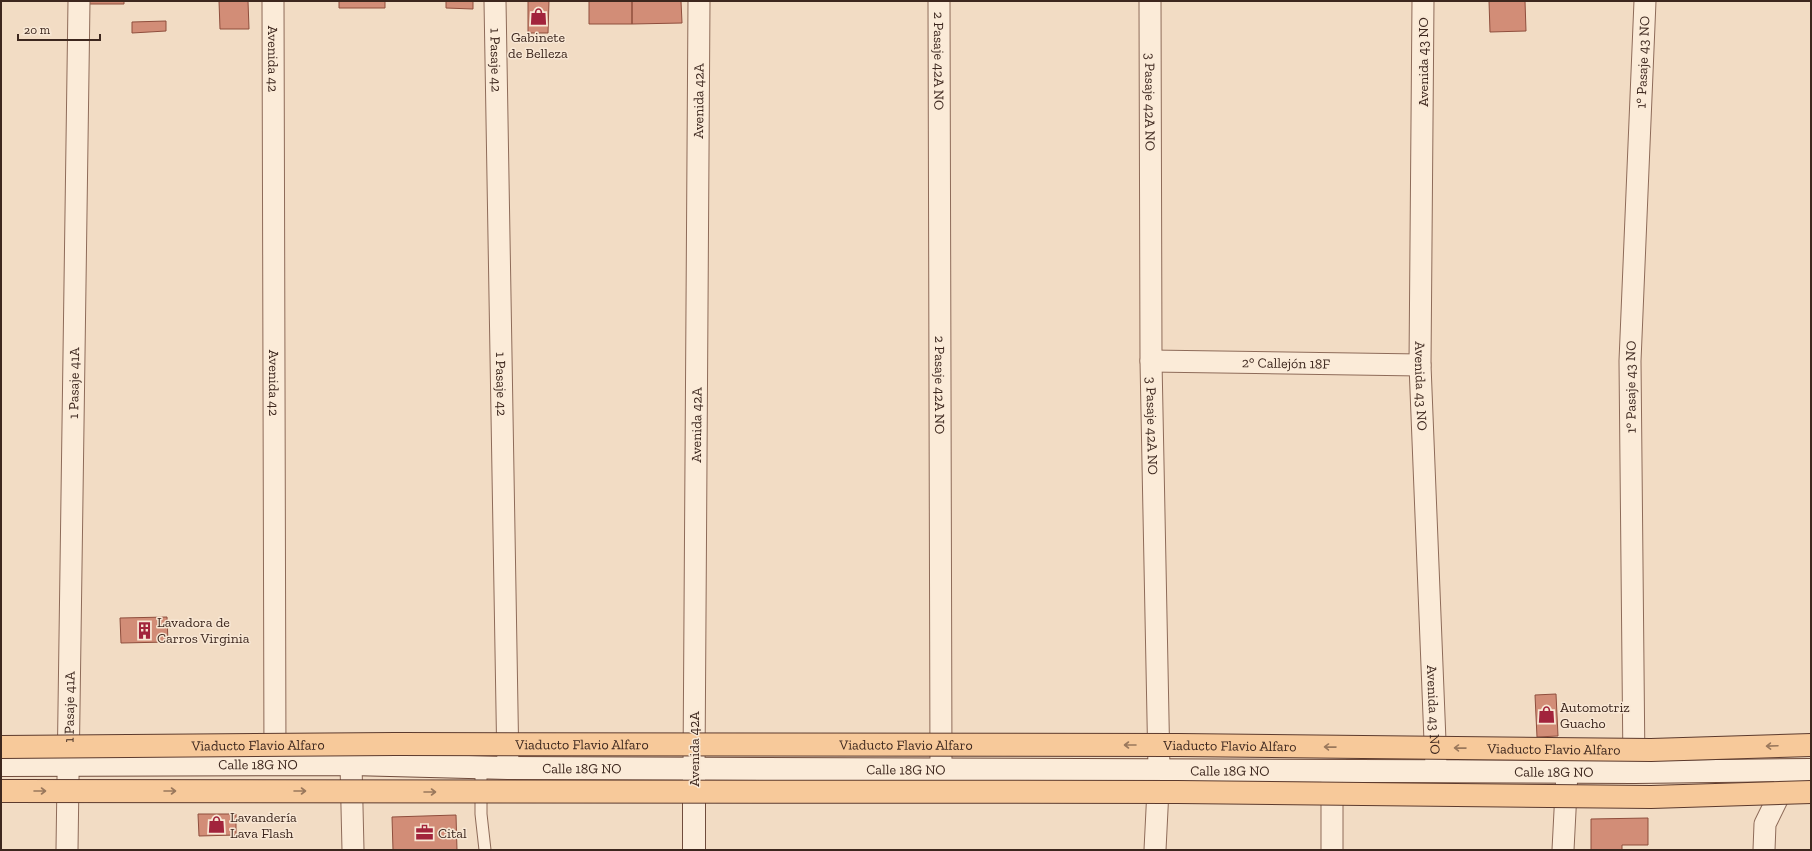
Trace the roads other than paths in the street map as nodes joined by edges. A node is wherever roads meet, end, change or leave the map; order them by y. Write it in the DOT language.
graph roads {
  1 [pos="79,1"];
  2 [pos="273,1"];
  3 [pos="494,1"];
  4 [pos="698,1"];
  5 [pos="939,1"];
  6 [pos="1150,1"];
  7 [pos="1423,1"];
  8 [pos="1645,1"];
  9 [pos="1151,361"];
  10 [pos="1420,365"];
  11 [pos="1811,745"];
  12 [pos="1,747"];
  13 [pos="67,764"];
  14 [pos="351,764"];
  15 [pos="1,765"];
  16 [pos="275,765"];
  17 [pos="481,767"];
  18 [pos="508,768"];
  19 [pos="694,768"];
  20 [pos="940,768"];
  21 [pos="1159,769"];
  22 [pos="1332,770"];
  23 [pos="1436,771"];
  24 [pos="1742,771"];
  25 [pos="1801,771"];
  26 [pos="1567,772"];
  27 [pos="1634,772"];
  28 [pos="1,791"];
  29 [pos="1811,792"];
  30 [pos="1765,824"];
  31 [pos="67,850"];
  32 [pos="353,850"];
  33 [pos="485,850"];
  34 [pos="694,850"];
  35 [pos="1155,850"];
  36 [pos="1332,850"];
  37 [pos="1563,850"];
  38 [pos="1764,850"];
  1 -- 13 [label="street, 1 Pasaje 41A"];
  2 -- 16 [label="street, Avenida 42"];
  3 -- 18 [label="street, 1 Pasaje 42"];
  4 -- 19 [label="street, Avenida 42A"];
  5 -- 20 [label="street, 2 Pasaje 42A NO"];
  6 -- 9 [label="street, 3 Pasaje 42A NO"];
  7 -- 10 [label="street, Avenida 43 NO"];
  8 -- 27 [label="street, 1° Pasaje 43 NO"];
  9 -- 10 [label="street, 2° Callejón 18F"];
  9 -- 21 [label="street, 3 Pasaje 42A NO"];
  10 -- 23 [label="street, Avenida 43 NO"];
  11 -- 12 [label="main road, Viaducto Flavio Alfaro, one-way, bridge"];
  13 -- 15 [label="street, Calle 18G NO"];
  13 -- 16 [label="street, Calle 18G NO"];
  13 -- 31 [label="street, 1 Pasaje 41A"];
  14 -- 16 [label="street, Calle 18G NO"];
  14 -- 17 [label="street, Calle 18G NO"];
  14 -- 32 [label="street"];
  17 -- 18 [label="street, Calle 18G NO"];
  17 -- 33 [label="lane"];
  18 -- 19 [label="street, Calle 18G NO"];
  19 -- 20 [label="street, Calle 18G NO"];
  19 -- 34 [label="street, Avenida 42A"];
  20 -- 21 [label="street, Calle 18G NO"];
  21 -- 22 [label="street, Calle 18G NO"];
  21 -- 35 [label="street, 3 Pasaje 42A NO"];
  22 -- 23 [label="street, Calle 18G NO"];
  22 -- 36 [label="street"];
  23 -- 26 [label="street, Calle 18G NO"];
  24 -- 25 [label="street, Calle 18G NO"];
  24 -- 27 [label="street, Calle 18G NO"];
  24 -- 30 [label="street"];
  25 -- 30 [label="street"];
  26 -- 27 [label="street, Calle 18G NO"];
  26 -- 37 [label="street"];
  28 -- 29 [label="main road, one-way, bridge"];
  30 -- 38 [label="street"];
}
